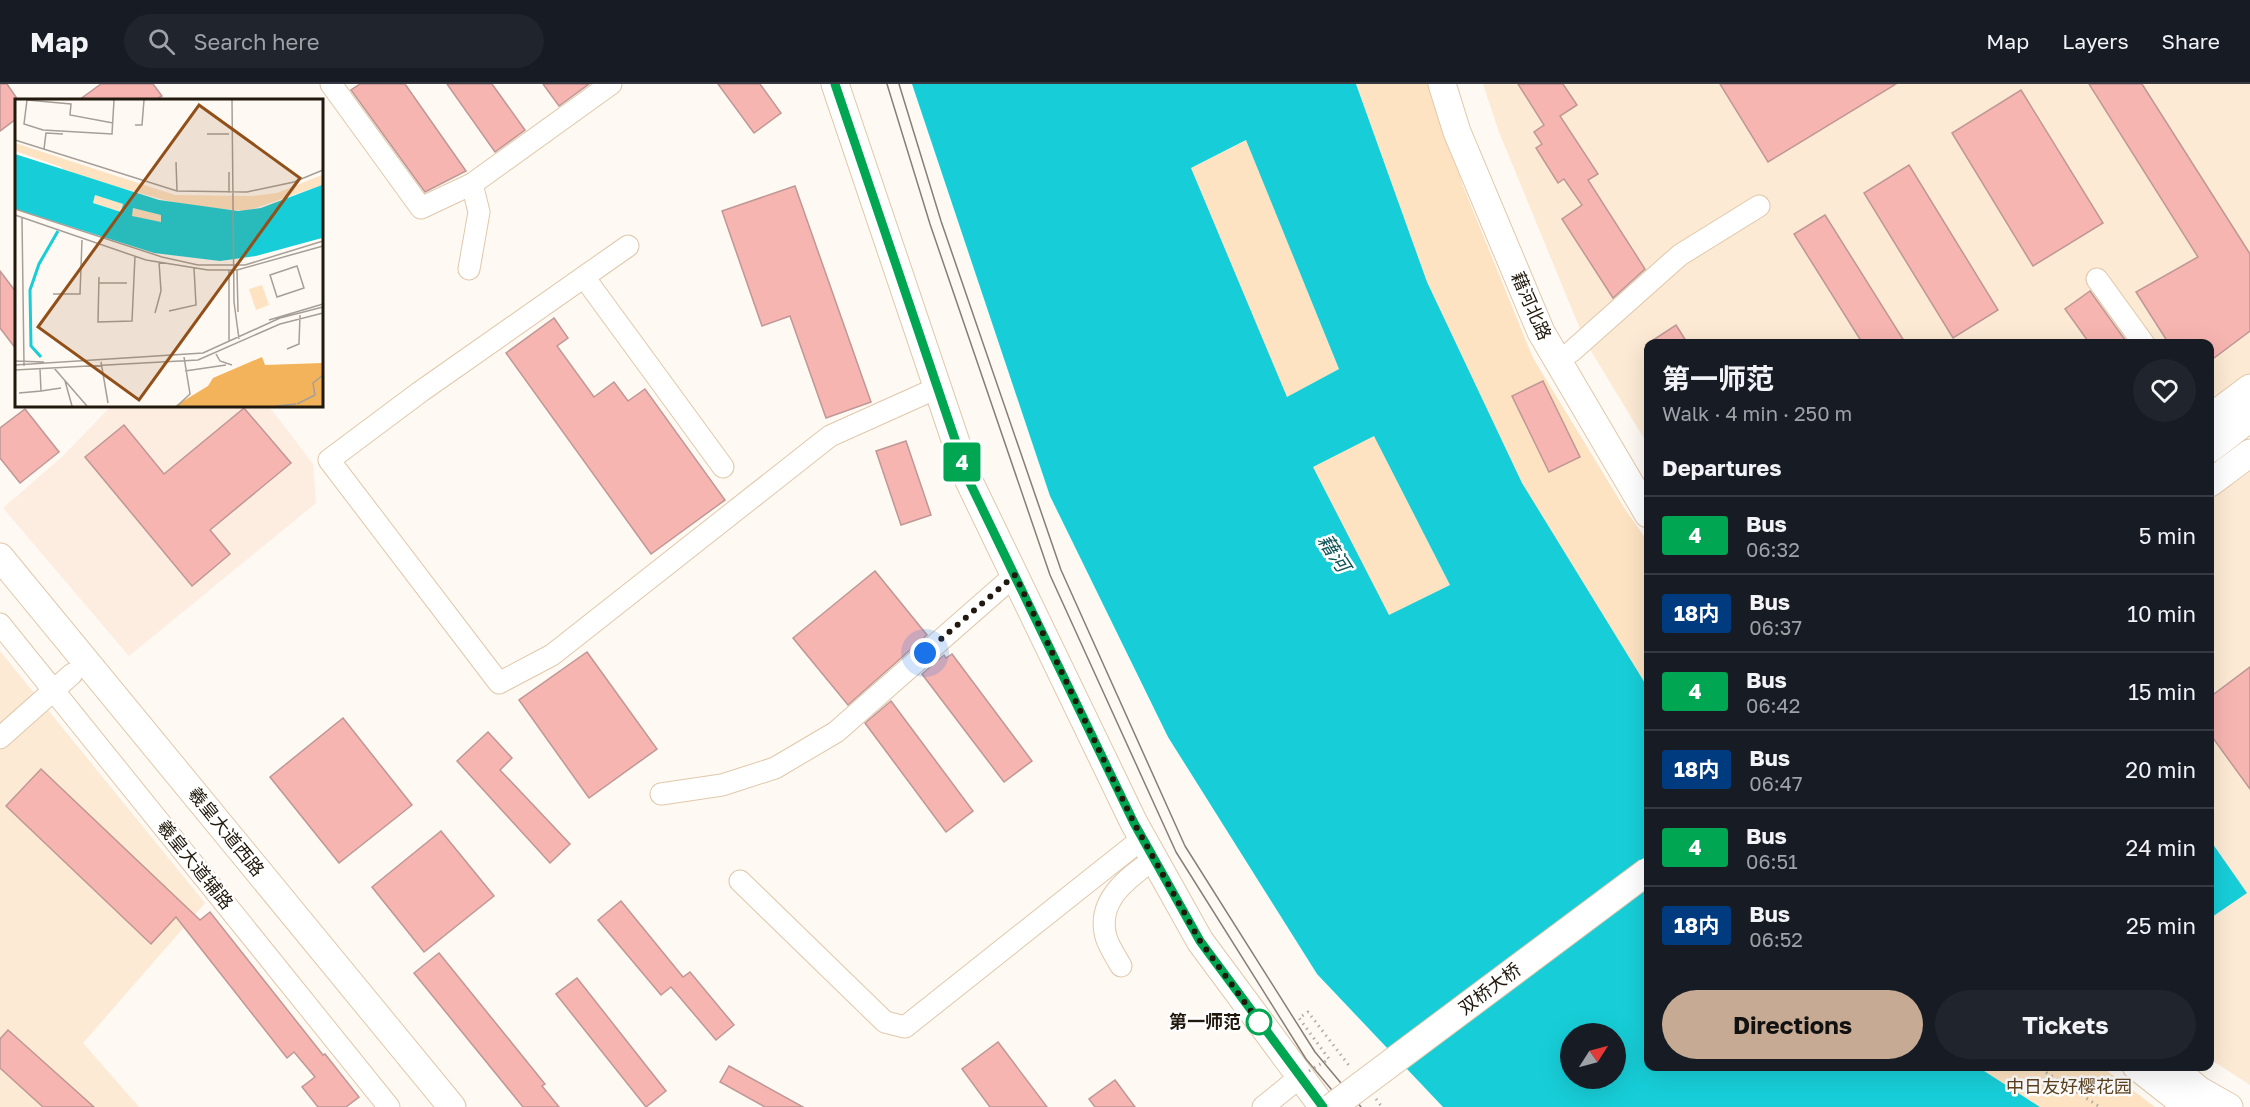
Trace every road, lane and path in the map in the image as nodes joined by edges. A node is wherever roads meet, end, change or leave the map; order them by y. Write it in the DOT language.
graph roads {
  1 [pos="331,84"];
  2 [pos="611,84"];
  3 [pos="835,84"];
  4 [pos="1442,84"];
  5 [pos="1459,84"];
  6 [pos="472,184"];
  7 [pos="1759,206"];
  8 [pos="628,246"];
  9 [pos="469,269"];
  10 [pos="584,277"];
  11 [pos="2097,279"];
  12 [pos="2140,339"];
  13 [pos="1571,352"];
  14 [pos="937,388"];
  15 [pos="2250,388"];
  16 [pos="2214,415"];
  17 [pos="2250,418"];
  18 [pos="2214,446"];
  19 [pos="2250,453"];
  20 [pos="723,467"];
  21 [pos="1644,476"];
  22 [pos="2214,480"];
  23 [pos="1644,507"];
  24 [pos="0,556"];
  25 [pos="1015,575"];
  26 [pos="0,586"];
  27 [pos="0,624"];
  28 [pos="63,682"];
  29 [pos="0,738"];
  30 [pos="661,794"];
  31 [pos="1148,849"];
  32 [pos="1644,874"];
  33 [pos="740,881"];
  34 [pos="1121,966"];
  35 [pos="2044,1071"];
  36 [pos="2142,1071"];
  37 [pos="2176,1071"];
  38 [pos="1305,1074"];
  39 [pos="1363,1084"];
  40 [pos="389,1107"];
  41 [pos="428,1107"];
  42 [pos="452,1107"];
  43 [pos="1263,1107"];
  44 [pos="1323,1107"];
  45 [pos="1332,1107"];
  46 [pos="2100,1107"];
  47 [pos="2188,1107"];
  48 [pos="2229,1107"];
  1 -- 6 [label="street"];
  2 -- 6 [label="street"];
  3 -- 14 [label="main road"];
  4 -- 23 [label="main road, 藉河北路"];
  5 -- 13 [label="main road, 藉河北路"];
  6 -- 9 [label="street"];
  7 -- 13 [label="street"];
  8 -- 10 [label="street"];
  10 -- 14 [label="street"];
  10 -- 20 [label="street"];
  11 -- 12 [label="street"];
  13 -- 21 [label="main road, 藉河北路"];
  14 -- 25 [label="main road"];
  15 -- 16 [label="main road"];
  17 -- 18 [label="main road"];
  19 -- 22 [label="main road"];
  24 -- 42 [label="main road, 羲皇大道西路"];
  25 -- 30 [label="street"];
  25 -- 31 [label="main road"];
  26 -- 28 [label="main road, 羲皇大道西路"];
  27 -- 28 [label="street, 羲皇大道辅路"];
  28 -- 29 [label="street"];
  28 -- 40 [label="street, 羲皇大道辅路"];
  28 -- 41 [label="main road, 羲皇大道西路"];
  31 -- 33 [label="street"];
  31 -- 34 [label="street"];
  31 -- 38 [label="main road"];
  32 -- 39 [label="main road, 双桥大桥, bridge"];
  35 -- 46 [label="path"];
  36 -- 47 [label="main road"];
  37 -- 48 [label="main road"];
  38 -- 39 [label="path, bridge"];
  38 -- 43 [label="street"];
  38 -- 44 [label="main road"];
  39 -- 45 [label="main road, 双桥大桥, bridge"];
}
